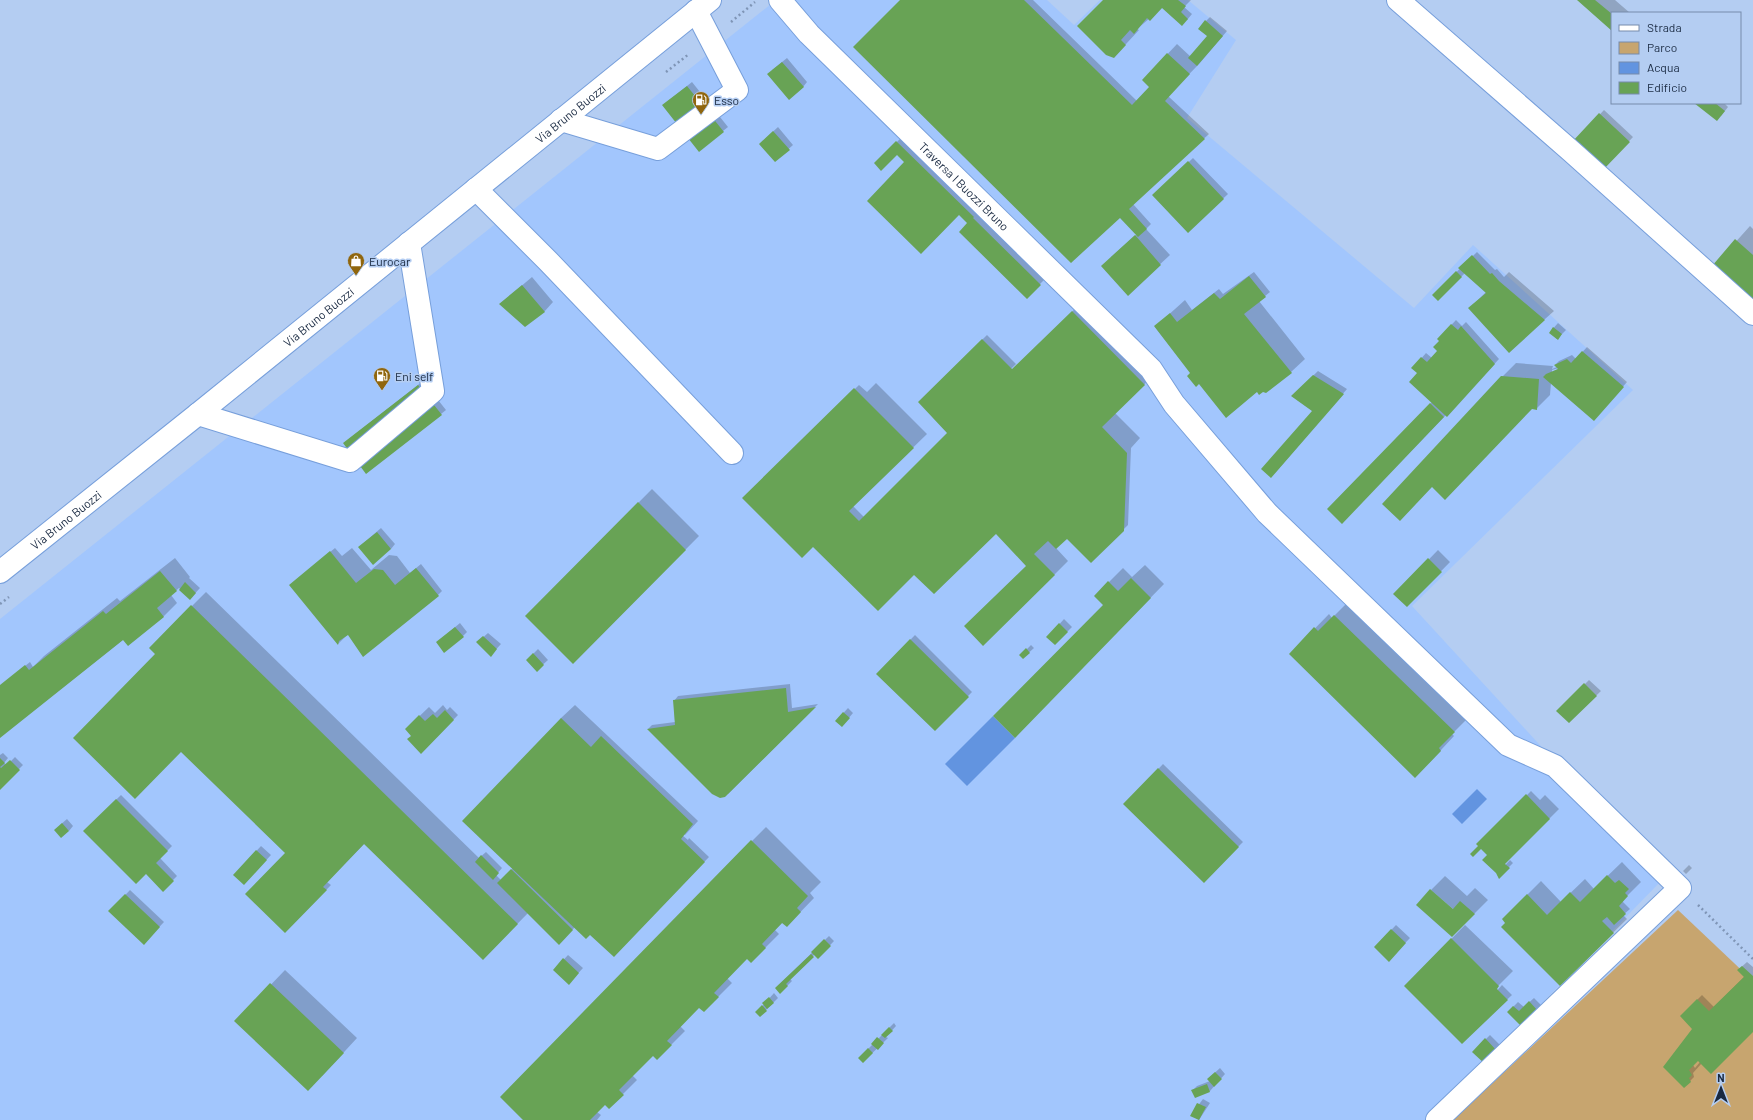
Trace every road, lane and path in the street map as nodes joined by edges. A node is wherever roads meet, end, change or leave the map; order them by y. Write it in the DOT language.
graph roads {
  1 [pos="780,0"];
  2 [pos="1398,0"];
  3 [pos="703,6"];
  4 [pos="561,120"];
  5 [pos="476,189"];
  6 [pos="409,244"];
  7 [pos="1753,314"];
  8 [pos="198,414"];
  9 [pos="732,453"];
  10 [pos="0,572"];
  11 [pos="1680,888"];
  12 [pos="1753,958"];
  13 [pos="1437,1120"];
  1 -- 11 [label="main road, Traversa I Buozzi Bruno"];
  2 -- 7 [label="main road"];
  3 -- 4 [label="main road, Via Bruno Buozzi"];
  3 -- 4 [label="main road"];
  4 -- 5 [label="main road, Via Bruno Buozzi"];
  5 -- 6 [label="main road, Via Bruno Buozzi"];
  5 -- 9 [label="main road"];
  6 -- 8 [label="main road, Via Bruno Buozzi"];
  6 -- 8 [label="main road"];
  8 -- 10 [label="main road, Via Bruno Buozzi"];
  11 -- 12 [label="path"];
  11 -- 13 [label="main road"];
}
